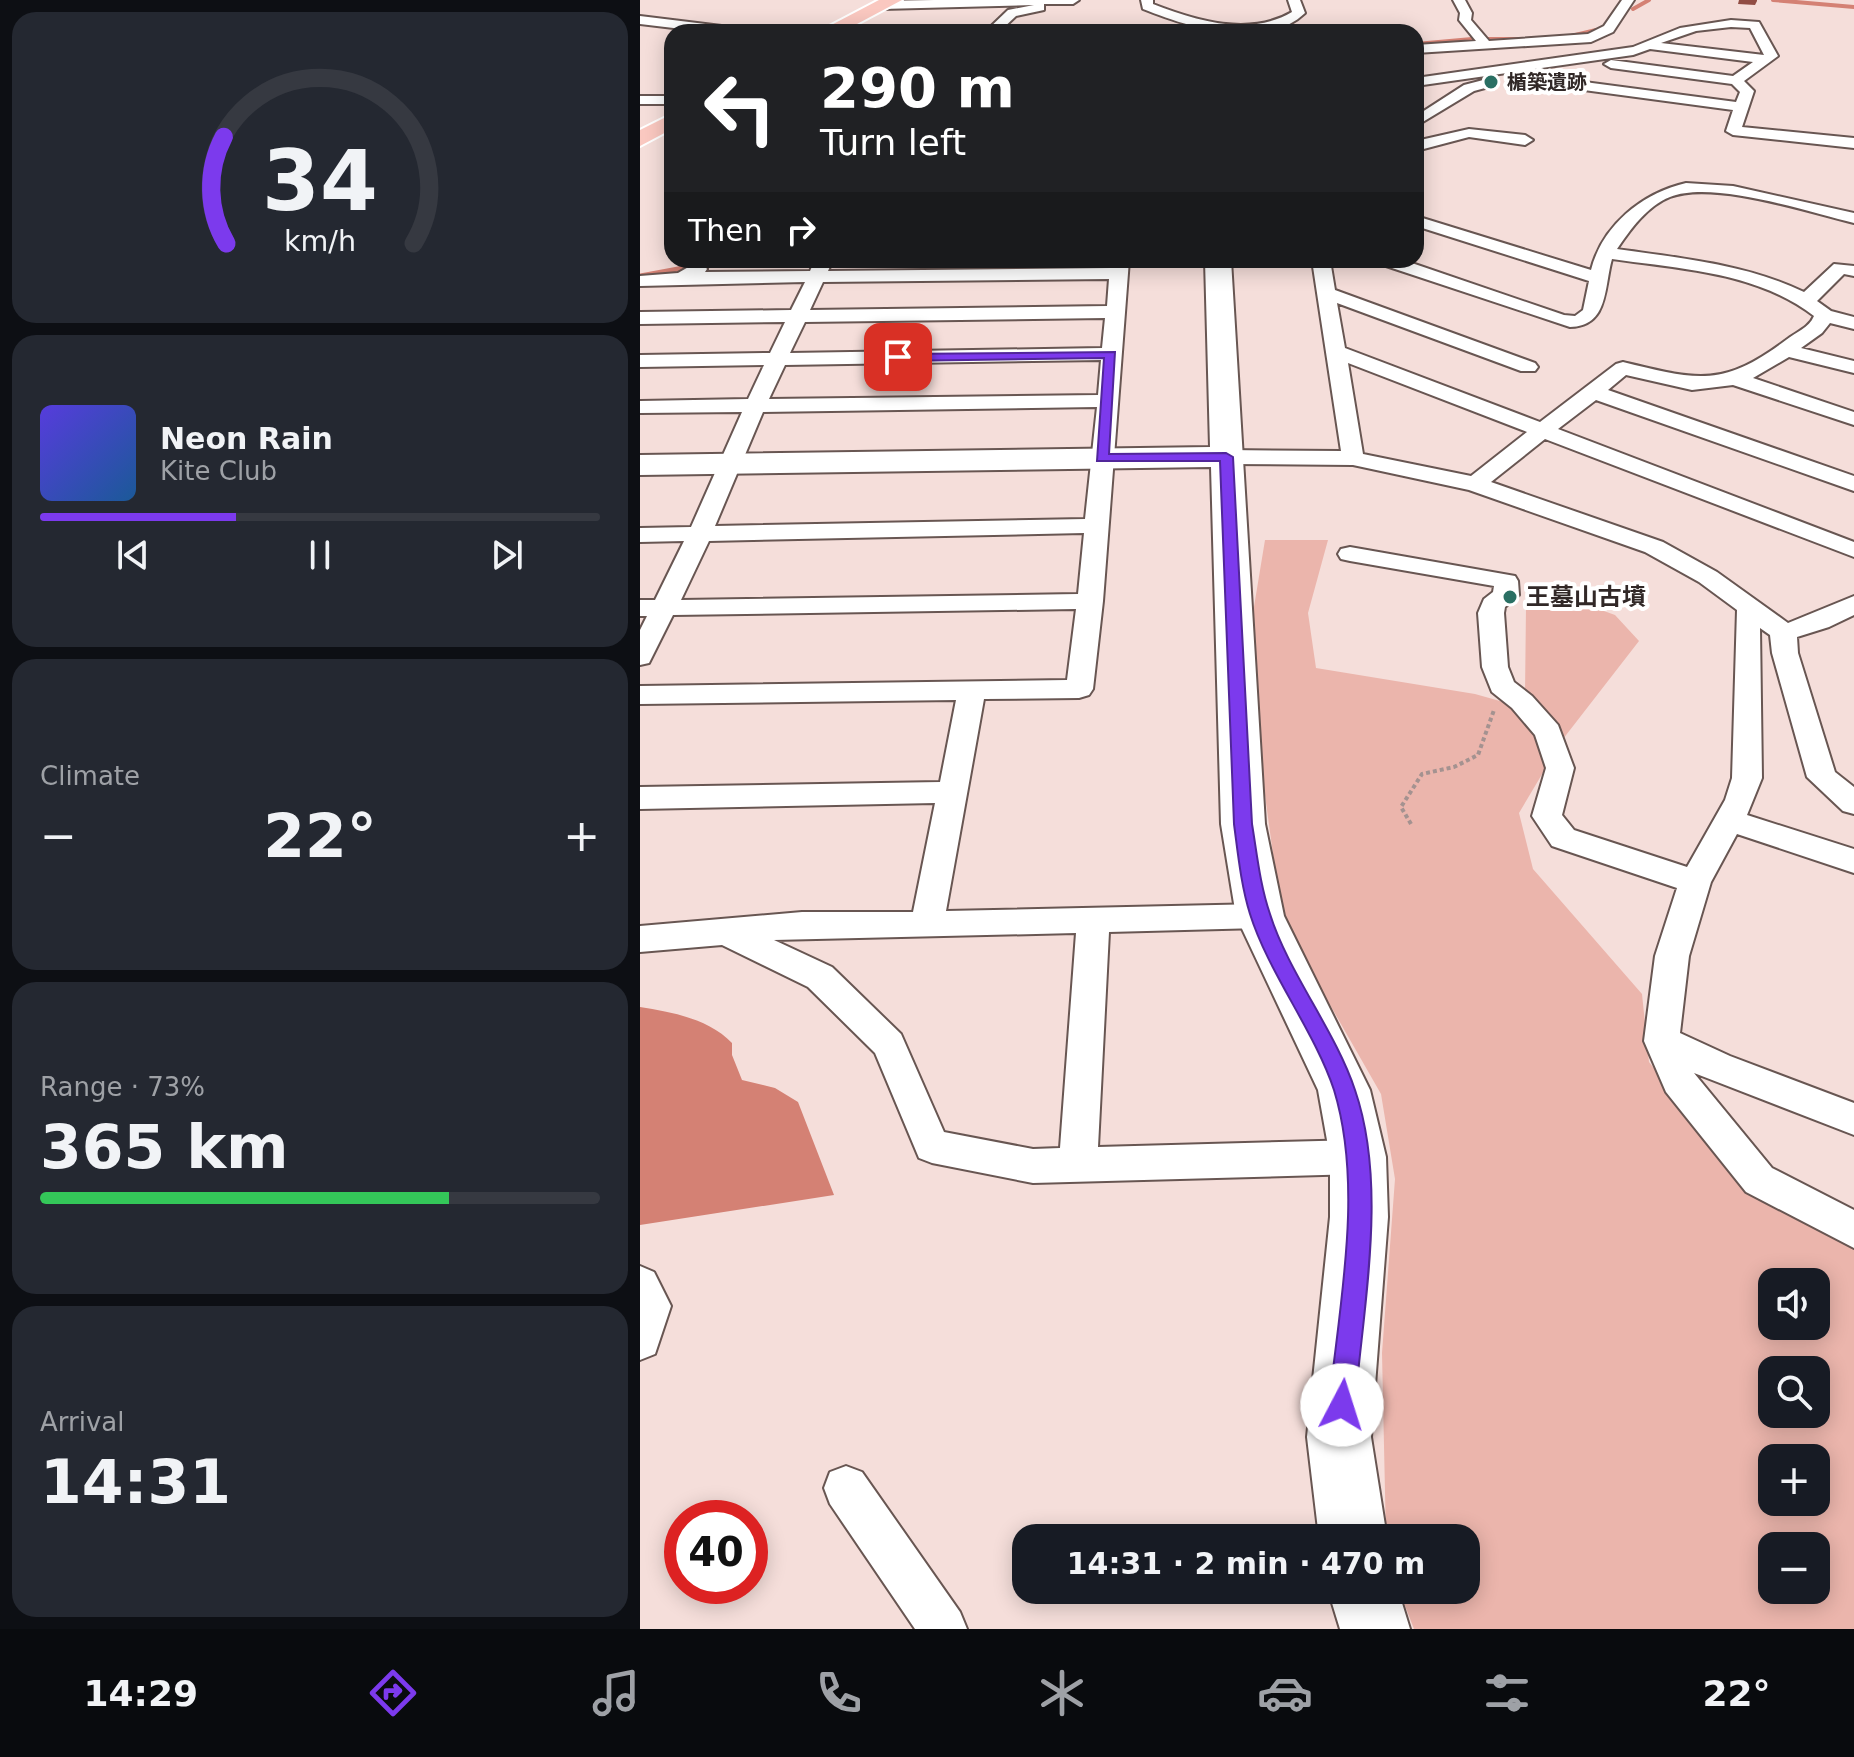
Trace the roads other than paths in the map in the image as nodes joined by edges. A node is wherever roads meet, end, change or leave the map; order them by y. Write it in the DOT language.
graph roads {
  1 [pos="1057,0"];
  2 [pos="1073,0"];
  3 [pos="1147,0"];
  4 [pos="1294,0"];
  5 [pos="1459,0"];
  6 [pos="1628,0"];
  7 [pos="887,3"];
  8 [pos="640,20"];
  9 [pos="673,24"];
  10 [pos="844,24"];
  11 [pos="1002,24"];
  12 [pos="1200,24"];
  13 [pos="1278,24"];
  14 [pos="1481,40"];
  15 [pos="1649,45"];
  16 [pos="1424,48"];
  17 [pos="1573,59"];
  18 [pos="1767,60"];
  19 [pos="1514,72"];
  20 [pos="1736,80"];
  21 [pos="1424,81"];
  22 [pos="640,100"];
  23 [pos="664,100"];
  24 [pos="1740,107"];
  25 [pos="1424,117"];
  26 [pos="664,125"];
  27 [pos="640,139"];
  28 [pos="1525,140"];
  29 [pos="1854,143"];
  30 [pos="1424,144"];
  31 [pos="1854,218"];
  32 [pos="1424,224"];
  33 [pos="1605,253"];
  34 [pos="700,268"];
  35 [pos="820,268"];
  36 [pos="1119,268"];
  37 [pos="1218,268"];
  38 [pos="1322,268"];
  39 [pos="1409,268"];
  40 [pos="1854,271"];
  41 [pos="682,278"];
  42 [pos="1600,279"];
  43 [pos="640,281"];
  44 [pos="1327,293"];
  45 [pos="1807,300"];
  46 [pos="1115,312"];
  47 [pos="1824,315"];
  48 [pos="797,317"];
  49 [pos="640,318"];
  50 [pos="1854,323"];
  51 [pos="1787,350"];
  52 [pos="1337,352"];
  53 [pos="1111,354"];
  54 [pos="777,359"];
  55 [pos="640,361"];
  56 [pos="1528,367"];
  57 [pos="1854,367"];
  58 [pos="1735,379"];
  59 [pos="1591,391"];
  60 [pos="1107,401"];
  61 [pos="755,406"];
  62 [pos="640,407"];
  63 [pos="1854,419"];
  64 [pos="1539,431"];
  65 [pos="1226,457"];
  66 [pos="1102,458"];
  67 [pos="1353,458"];
  68 [pos="728,464"];
  69 [pos="640,465"];
  70 [pos="1475,484"];
  71 [pos="1854,484"];
  72 [pos="1097,526"];
  73 [pos="700,534"];
  74 [pos="640,535"];
  75 [pos="1854,550"];
  76 [pos="1350,554"];
  77 [pos="1090,601"];
  78 [pos="1854,604"];
  79 [pos="1750,606"];
  80 [pos="652,608"];
  81 [pos="1783,632"];
  82 [pos="640,657"];
  83 [pos="972,690"];
  84 [pos="640,695"];
  85 [pos="951,792"];
  86 [pos="640,798"];
  87 [pos="1854,803"];
  88 [pos="1729,820"];
  89 [pos="1854,861"];
  90 [pos="1695,882"];
  91 [pos="1260,916"];
  92 [pos="1093,920"];
  93 [pos="927,924"];
  94 [pos="726,932"];
  95 [pos="640,939"];
  96 [pos="1662,1041"];
  97 [pos="1854,1119"];
  98 [pos="1358,1157"];
  99 [pos="1078,1165"];
  100 [pos="1854,1230"];
  101 [pos="640,1286"];
  102 [pos="640,1339"];
  103 [pos="846,1488"];
  104 [pos="1351,1524"];
  105 [pos="1367,1604"];
  106 [pos="943,1629"];
  107 [pos="1375,1629"];
  1 -- 2 [label="street"];
  1 -- 7 [label="street"];
  1 -- 11 [label="street"];
  3 -- 12 [label="street"];
  4 -- 13 [label="street"];
  5 -- 14 [label="street"];
  6 -- 14 [label="street"];
  7 -- 10 [label="main road"];
  8 -- 9 [label="street"];
  14 -- 16 [label="street"];
  15 -- 17 [label="street"];
  15 -- 18 [label="street"];
  15 -- 18 [label="street"];
  17 -- 19 [label="street"];
  17 -- 20 [label="street"];
  18 -- 20 [label="street"];
  19 -- 21 [label="street"];
  19 -- 24 [label="street"];
  19 -- 25 [label="street"];
  20 -- 24 [label="street"];
  22 -- 23 [label="street"];
  24 -- 29 [label="street"];
  26 -- 27 [label="main road"];
  28 -- 30 [label="street"];
  31 -- 33 [label="street"];
  32 -- 42 [label="street"];
  33 -- 42 [label="street"];
  33 -- 45 [label="street"];
  34 -- 41 [label="street"];
  35 -- 41 [label="street"];
  35 -- 48 [label="street"];
  36 -- 46 [label="street"];
  37 -- 65 [label="street"];
  38 -- 44 [label="street"];
  39 -- 42 [label="street"];
  40 -- 45 [label="street"];
  41 -- 43 [label="street"];
  44 -- 52 [label="street"];
  44 -- 56 [label="street"];
  45 -- 47 [label="street"];
  46 -- 48 [label="street"];
  46 -- 53 [label="street"];
  47 -- 50 [label="street"];
  47 -- 51 [label="street"];
  48 -- 49 [label="street"];
  48 -- 54 [label="street"];
  51 -- 57 [label="street"];
  51 -- 58 [label="street"];
  52 -- 64 [label="street"];
  52 -- 67 [label="street"];
  53 -- 54 [label="street"];
  53 -- 60 [label="street"];
  54 -- 55 [label="street"];
  54 -- 61 [label="street"];
  58 -- 59 [label="street"];
  58 -- 63 [label="street"];
  59 -- 64 [label="street"];
  59 -- 71 [label="street"];
  60 -- 61 [label="street"];
  60 -- 66 [label="street"];
  61 -- 62 [label="street"];
  61 -- 68 [label="street"];
  64 -- 70 [label="street"];
  64 -- 75 [label="street"];
  65 -- 66 [label="street"];
  65 -- 67 [label="street"];
  65 -- 91 [label="street"];
  66 -- 68 [label="street"];
  66 -- 72 [label="street"];
  67 -- 70 [label="street"];
  68 -- 69 [label="street"];
  68 -- 73 [label="street"];
  70 -- 79 [label="street"];
  72 -- 73 [label="street"];
  72 -- 77 [label="street"];
  73 -- 74 [label="street"];
  73 -- 80 [label="street"];
  76 -- 90 [label="street"];
  77 -- 80 [label="street"];
  77 -- 83 [label="street"];
  78 -- 81 [label="street"];
  79 -- 81 [label="street"];
  79 -- 88 [label="street"];
  80 -- 82 [label="street"];
  81 -- 87 [label="street"];
  83 -- 84 [label="street"];
  83 -- 85 [label="street"];
  85 -- 86 [label="street"];
  85 -- 93 [label="street"];
  88 -- 89 [label="street"];
  88 -- 90 [label="street"];
  90 -- 96 [label="street"];
  91 -- 92 [label="street"];
  91 -- 98 [label="street"];
  92 -- 93 [label="street"];
  92 -- 99 [label="street"];
  93 -- 94 [label="street"];
  94 -- 95 [label="street"];
  94 -- 99 [label="street"];
  96 -- 97 [label="street"];
  96 -- 100 [label="street"];
  98 -- 99 [label="street"];
  98 -- 104 [label="street"];
  101 -- 102 [label="street"];
  103 -- 106 [label="street"];
  105 -- 107 [label="street"];
}
